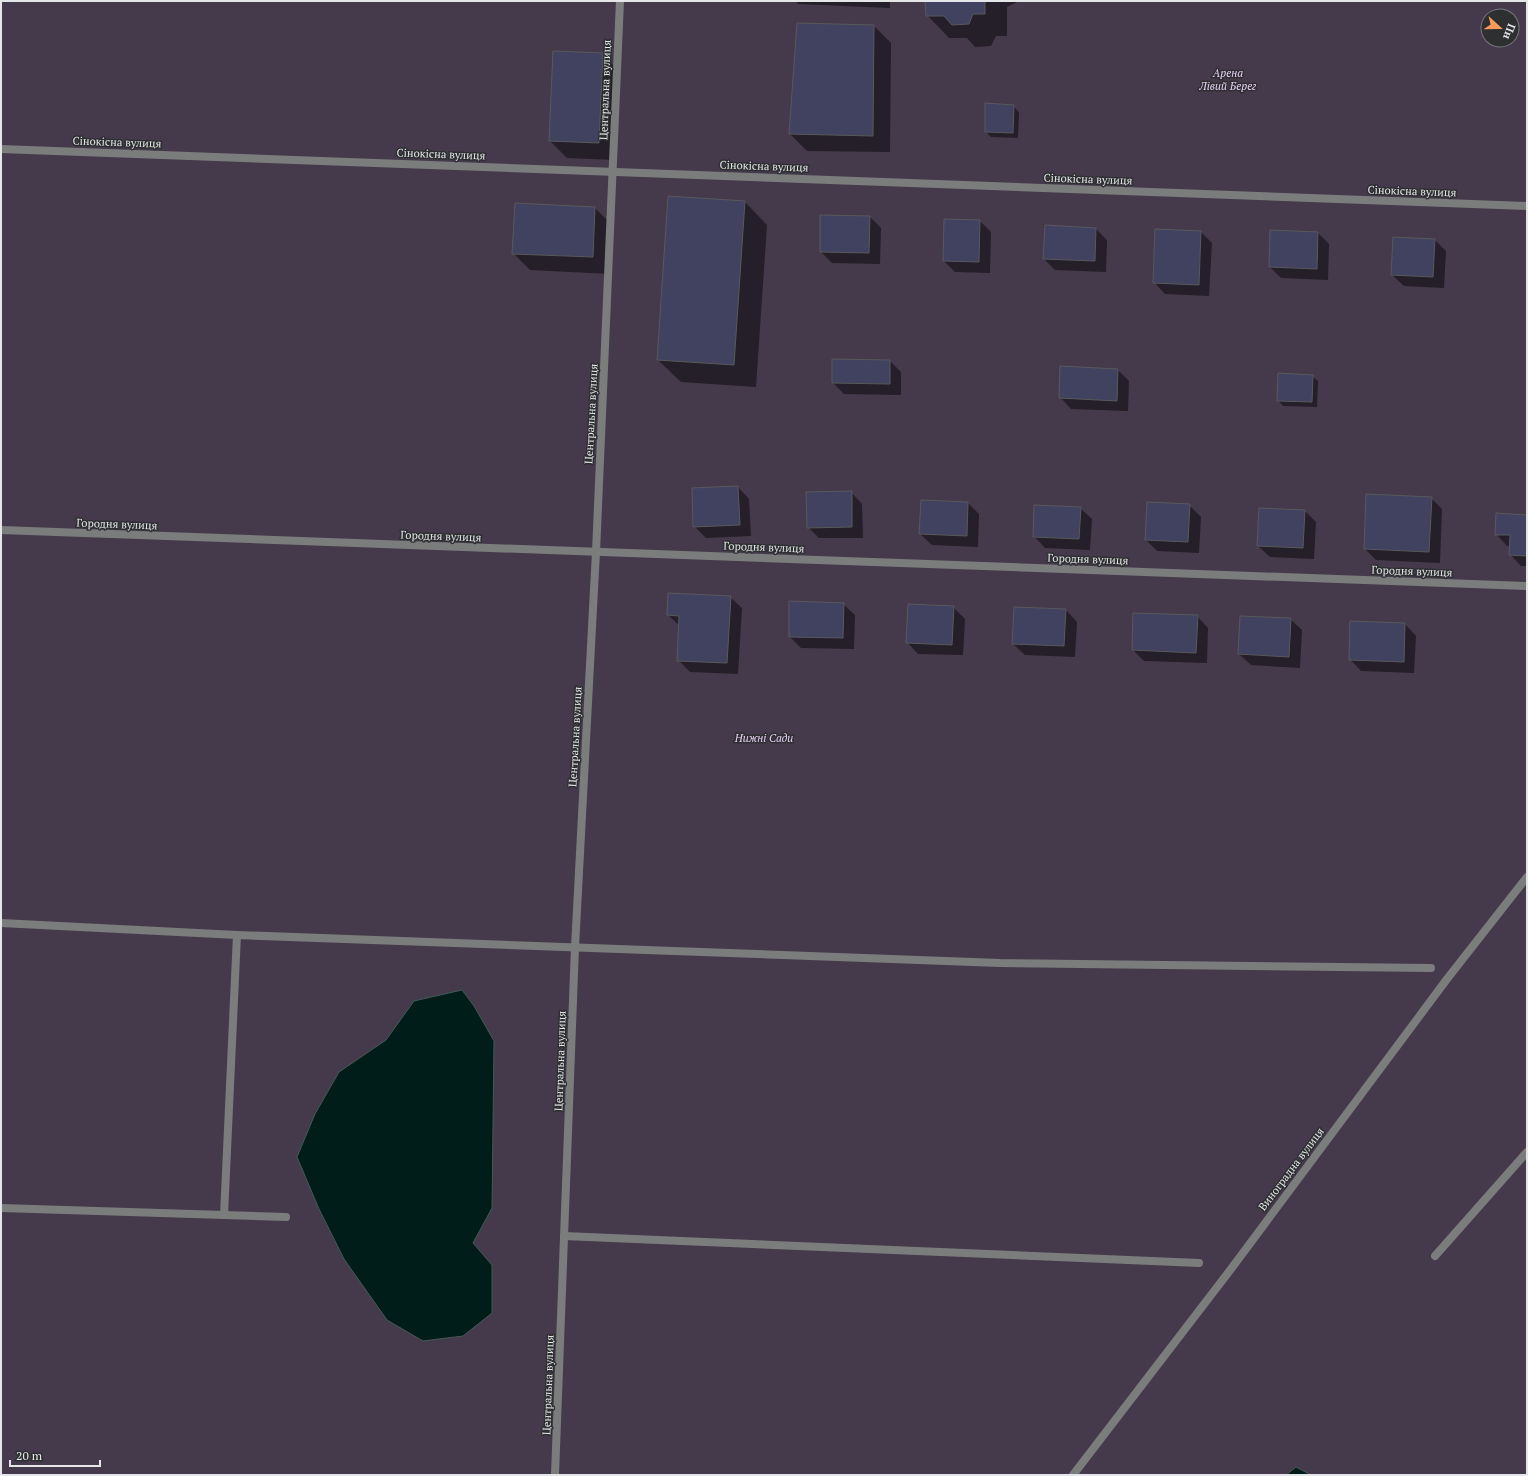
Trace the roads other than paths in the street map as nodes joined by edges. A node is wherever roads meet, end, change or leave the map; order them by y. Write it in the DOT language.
graph roads {
  1 [pos="620,1"];
  2 [pos="1,149"];
  3 [pos="613,172"];
  4 [pos="1527,206"];
  5 [pos="1,530"];
  6 [pos="596,552"];
  7 [pos="1527,586"];
  8 [pos="1527,877"];
  9 [pos="1,923"];
  10 [pos="237,935"];
  11 [pos="575,947"];
  12 [pos="1431,968"];
  13 [pos="1527,1152"];
  14 [pos="1,1208"];
  15 [pos="224,1215"];
  16 [pos="286,1217"];
  17 [pos="564,1236"];
  18 [pos="1434,1256"];
  19 [pos="1199,1263"];
  20 [pos="555,1475"];
  21 [pos="1073,1475"];
  1 -- 3 [label="street, Центральна вулиця"];
  2 -- 3 [label="street, Сінокісна вулиця"];
  3 -- 4 [label="street, Сінокісна вулиця"];
  3 -- 6 [label="street, Центральна вулиця"];
  5 -- 6 [label="street, Городня вулиця"];
  6 -- 7 [label="street, Городня вулиця"];
  6 -- 11 [label="street, Центральна вулиця"];
  8 -- 21 [label="street, Виноградна вулиця"];
  9 -- 10 [label="street"];
  10 -- 11 [label="street"];
  10 -- 15 [label="street"];
  11 -- 12 [label="street"];
  11 -- 17 [label="street, Центральна вулиця"];
  13 -- 18 [label="street"];
  14 -- 15 [label="street"];
  15 -- 16 [label="street"];
  17 -- 19 [label="street"];
  17 -- 20 [label="street, Центральна вулиця"];
}
